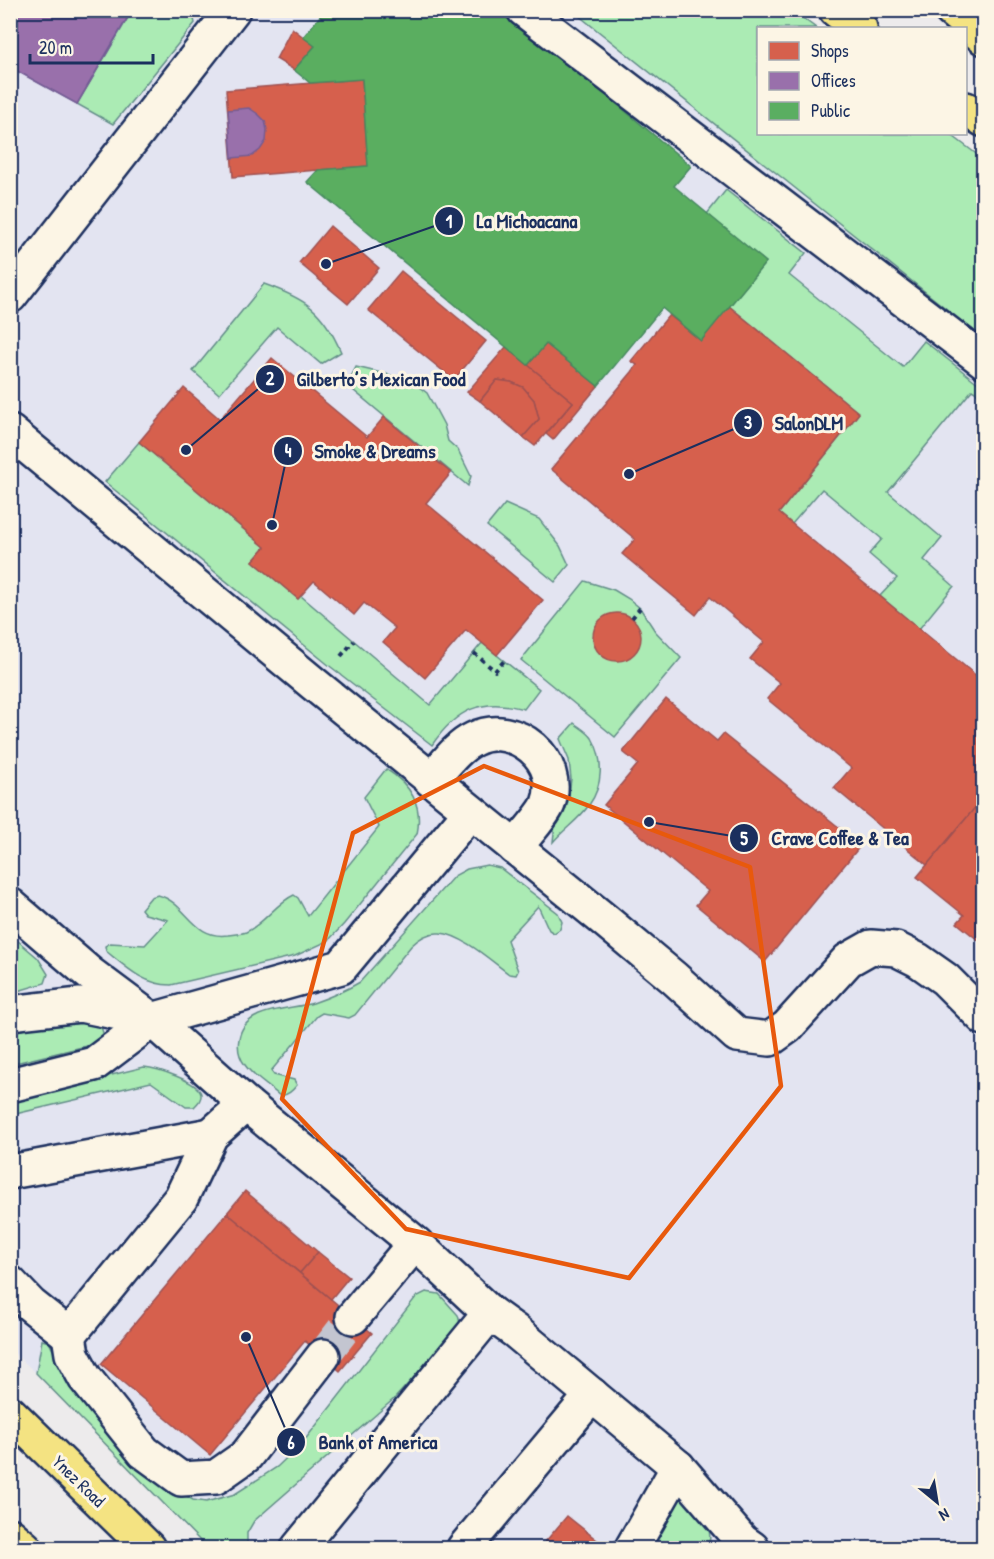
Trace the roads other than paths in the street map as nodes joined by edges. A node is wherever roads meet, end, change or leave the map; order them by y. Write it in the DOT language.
graph roads {
  1 [pos="233,10"];
  2 [pos="524,10"];
  3 [pos="836,10"];
  4 [pos="951,10"];
  5 [pos="859,27"];
  6 [pos="984,38"];
  7 [pos="967,110"];
  8 [pos="984,120"];
  9 [pos="10,297"];
  10 [pos="984,361"];
  11 [pos="10,432"];
  12 [pos="431,780"];
  13 [pos="470,812"];
  14 [pos="515,848"];
  15 [pos="10,905"];
  16 [pos="89,973"];
  17 [pos="80,1005"];
  18 [pos="10,1013"];
  19 [pos="984,1018"];
  20 [pos="152,1020"];
  21 [pos="10,1085"];
  22 [pos="246,1104"];
  23 [pos="211,1135"];
  24 [pos="10,1172"];
  25 [pos="415,1243"];
  26 [pos="10,1283"];
  27 [pos="490,1313"];
  28 [pos="352,1317"];
  29 [pos="69,1335"];
  30 [pos="323,1356"];
  31 [pos="592,1395"];
  32 [pos="10,1413"];
  33 [pos="678,1467"];
  34 [pos="11,1535"];
  35 [pos="743,1546"];
  36 [pos="25,1548"];
  37 [pos="148,1548"];
  38 [pos="298,1548"];
  39 [pos="464,1548"];
  40 [pos="632,1548"];
  1 -- 9 [label="lane"];
  2 -- 10 [label="lane"];
  3 -- 5 [label="main road"];
  4 -- 6 [label="main road"];
  7 -- 8 [label="main road"];
  11 -- 12 [label="lane"];
  12 -- 13 [label="lane"];
  12 -- 14 [label="lane"];
  13 -- 14 [label="lane"];
  13 -- 20 [label="lane"];
  14 -- 19 [label="lane"];
  15 -- 16 [label="lane"];
  16 -- 17 [label="lane"];
  16 -- 20 [label="lane"];
  17 -- 18 [label="lane"];
  17 -- 20 [label="lane"];
  20 -- 21 [label="lane"];
  20 -- 22 [label="lane"];
  22 -- 23 [label="lane"];
  22 -- 25 [label="lane"];
  23 -- 24 [label="lane"];
  23 -- 29 [label="lane"];
  25 -- 27 [label="lane"];
  25 -- 28 [label="lane"];
  26 -- 29 [label="lane"];
  27 -- 31 [label="lane"];
  27 -- 38 [label="lane"];
  29 -- 30 [label="lane"];
  31 -- 33 [label="lane"];
  31 -- 39 [label="lane"];
  32 -- 37 [label="main road, Ynez Road"];
  33 -- 35 [label="lane"];
  33 -- 40 [label="lane"];
  34 -- 36 [label="main road"];
}
